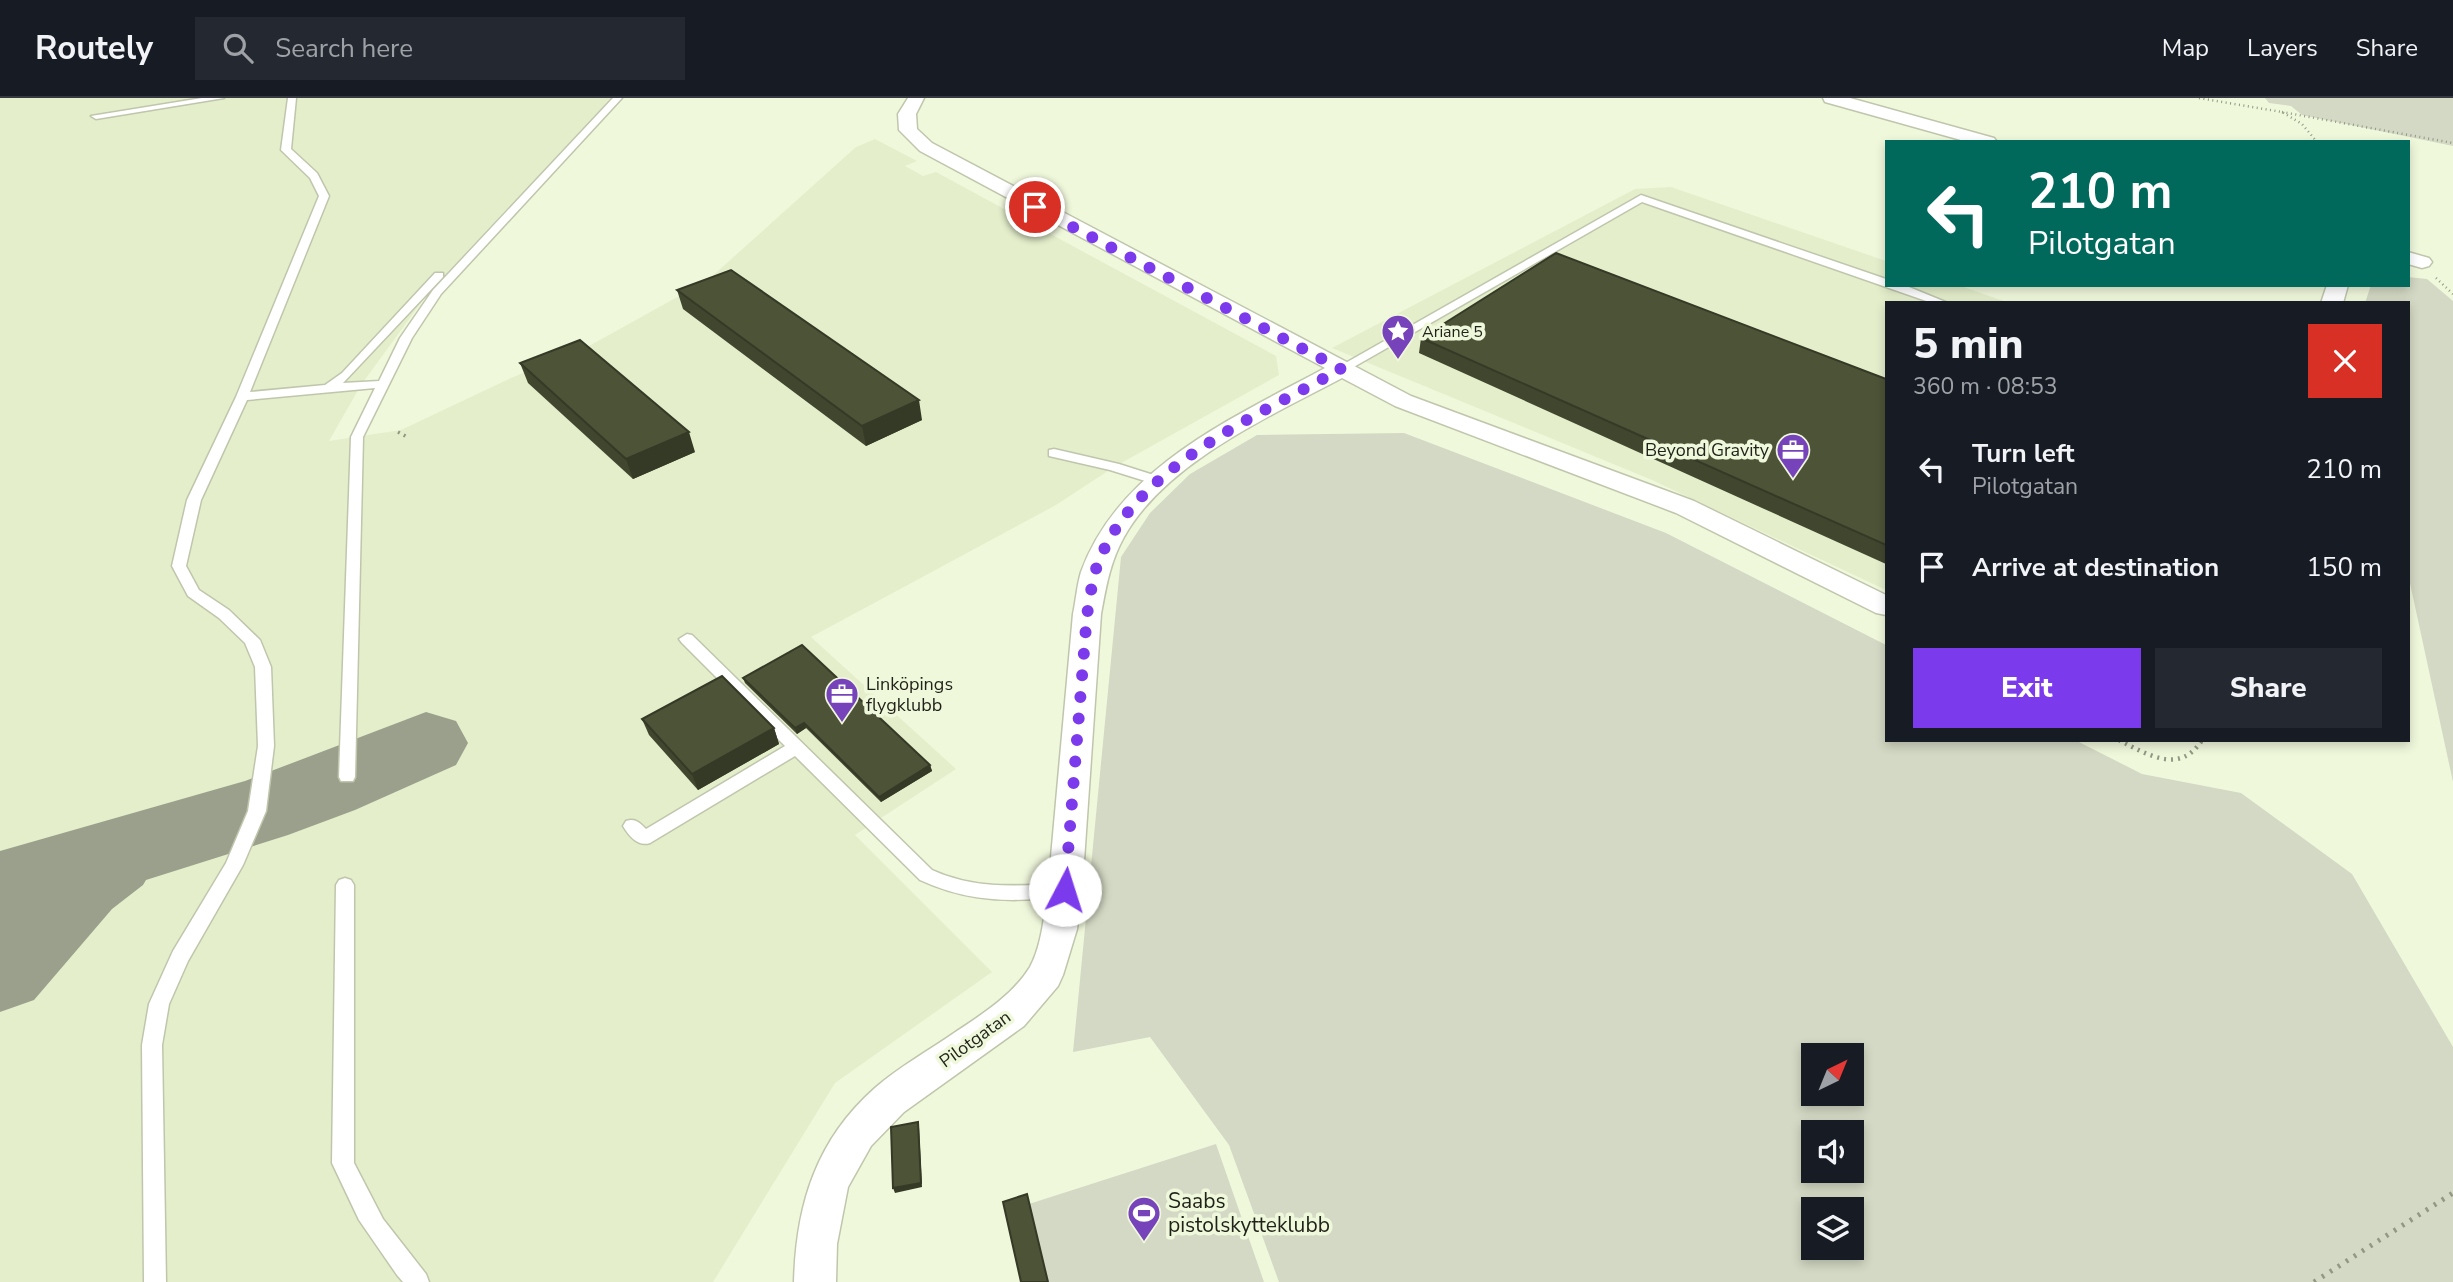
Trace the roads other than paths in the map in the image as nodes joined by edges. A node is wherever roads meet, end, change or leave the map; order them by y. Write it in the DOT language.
graph roads {
  1 [pos="220,98"];
  2 [pos="292,98"];
  3 [pos="601,98"];
  4 [pos="618,98"];
  5 [pos="916,98"];
  6 [pos="1831,98"];
  7 [pos="96,116"];
  8 [pos="1981,140"];
  9 [pos="1885,283"];
  10 [pos="1899,287"];
  11 [pos="1937,301"];
  12 [pos="1341,369"];
  13 [pos="382,384"];
  14 [pos="328,388"];
  15 [pos="242,397"];
  16 [pos="1054,453"];
  17 [pos="1158,481"];
  18 [pos="1885,606"];
  19 [pos="687,639"];
  20 [pos="796,747"];
  21 [pos="347,777"];
  22 [pos="632,826"];
  23 [pos="345,885"];
  24 [pos="1065,890"];
  25 [pos="155,1282"];
  26 [pos="418,1282"];
  27 [pos="814,1282"];
  1 -- 7 [label="lane"];
  2 -- 15 [label="lane"];
  3 -- 14 [label="lane"];
  4 -- 13 [label="lane"];
  5 -- 12 [label="street"];
  6 -- 8 [label="street"];
  9 -- 12 [label="lane"];
  10 -- 11 [label="lane"];
  12 -- 17 [label="street, Pilotgatan"];
  12 -- 18 [label="street"];
  13 -- 14 [label="lane"];
  13 -- 21 [label="lane"];
  14 -- 15 [label="lane"];
  15 -- 25 [label="lane"];
  16 -- 17 [label="lane"];
  17 -- 24 [label="street, Pilotgatan"];
  19 -- 20 [label="lane"];
  20 -- 22 [label="lane"];
  20 -- 24 [label="lane"];
  23 -- 26 [label="lane"];
  24 -- 27 [label="street, Pilotgatan"];
}
